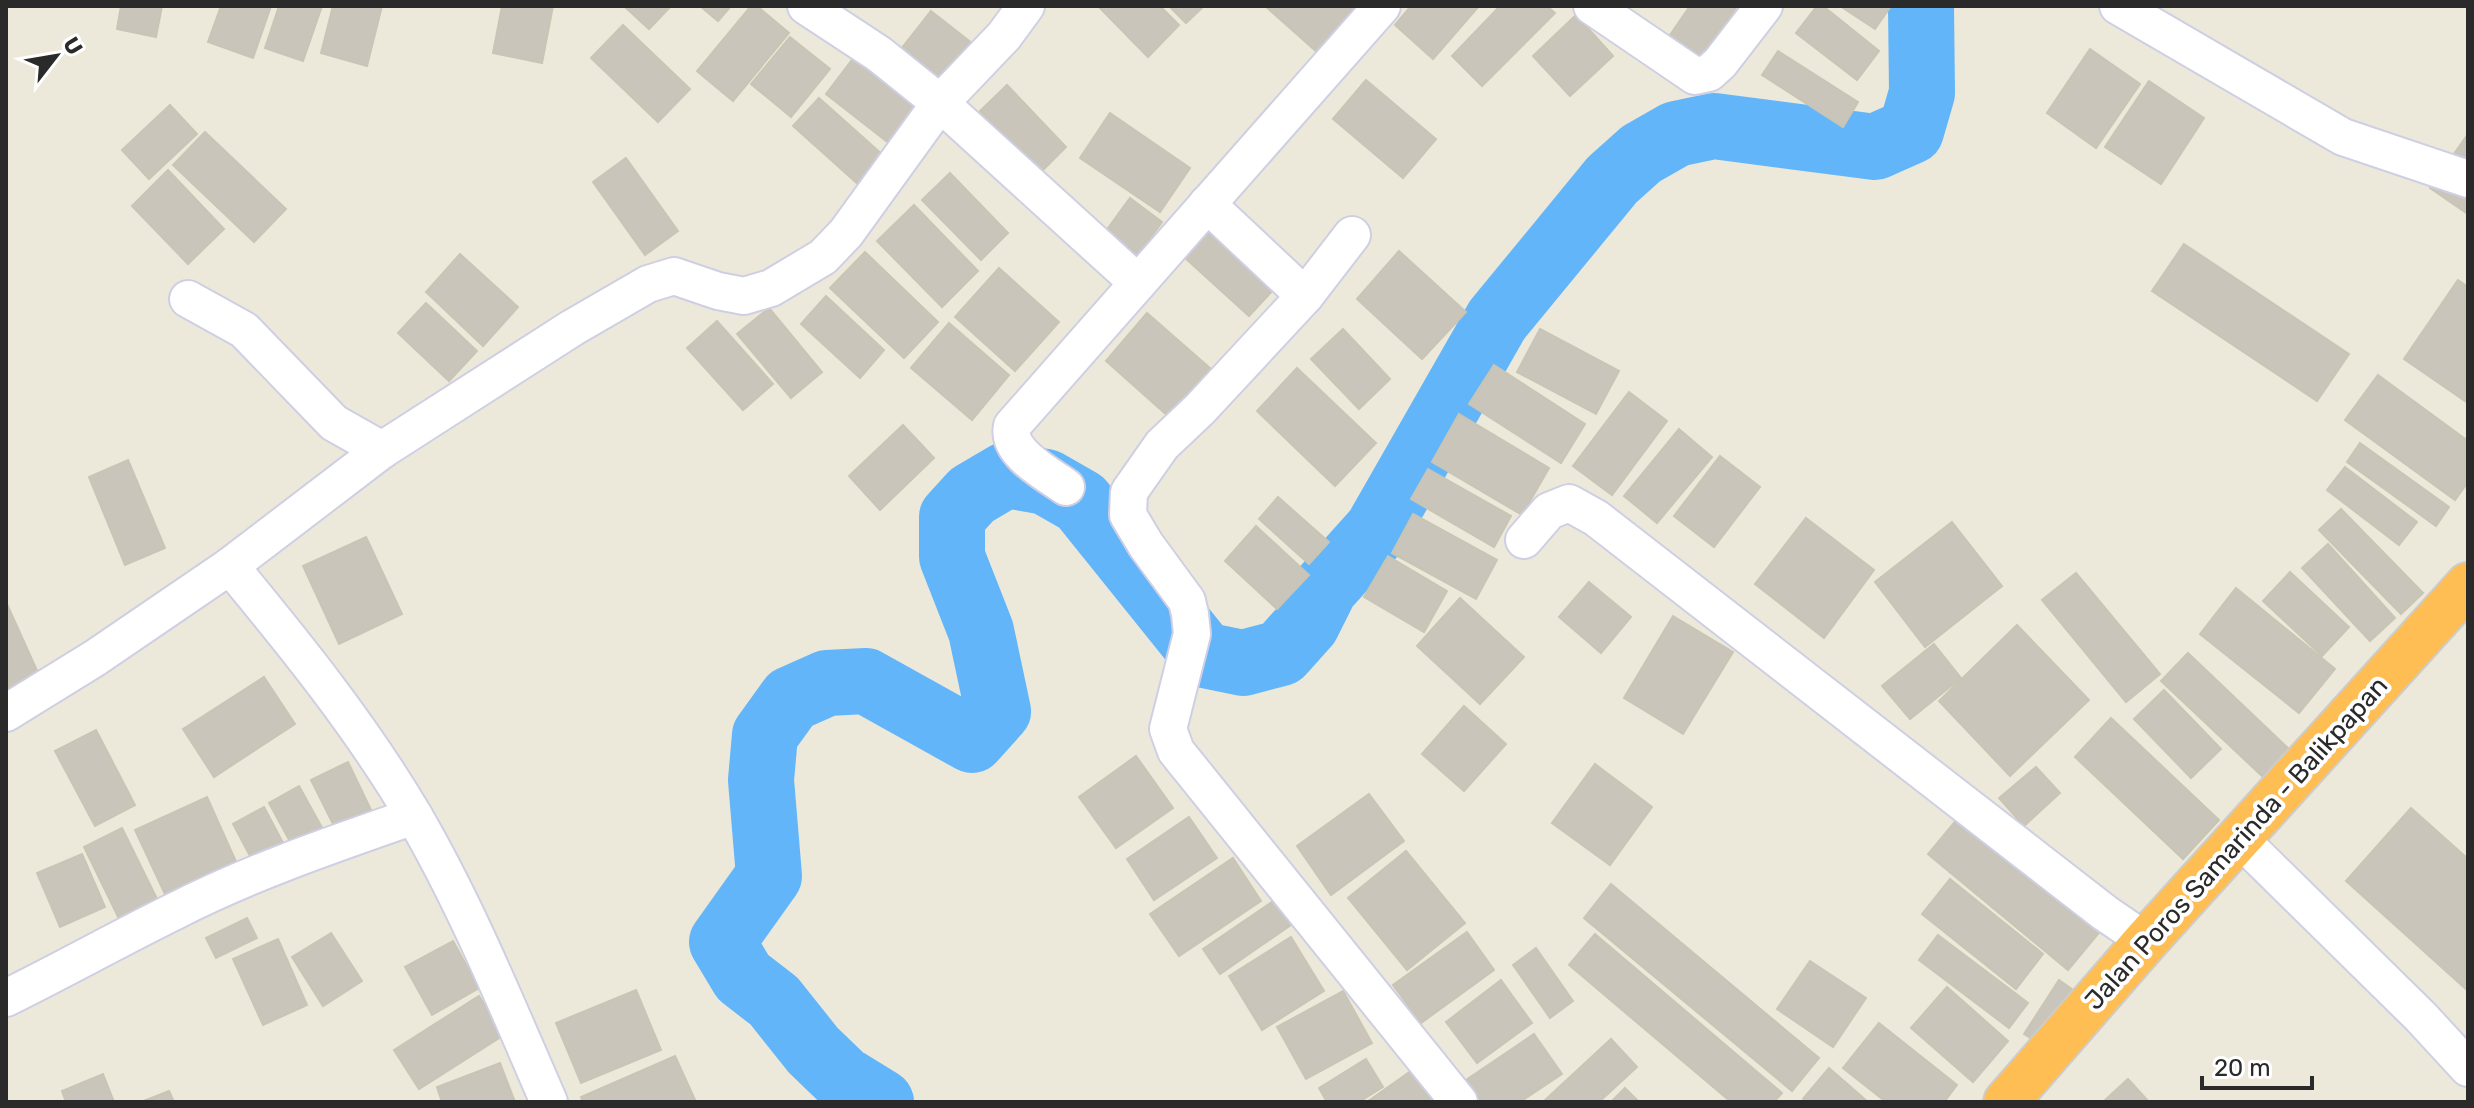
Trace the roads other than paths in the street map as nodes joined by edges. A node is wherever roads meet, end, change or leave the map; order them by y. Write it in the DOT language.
graph roads {
  1 [pos="806,6"];
  2 [pos="1026,6"];
  3 [pos="1382,6"];
  4 [pos="1592,6"];
  5 [pos="1764,6"];
  6 [pos="2118,6"];
  7 [pos="940,103"];
  8 [pos="2468,179"];
  9 [pos="1207,204"];
  10 [pos="1352,235"];
  11 [pos="1138,283"];
  12 [pos="1305,296"];
  13 [pos="188,299"];
  14 [pos="382,450"];
  15 [pos="1066,487"];
  16 [pos="1524,540"];
  17 [pos="230,566"];
  18 [pos="2468,585"];
  19 [pos="6,713"];
  20 [pos="414,816"];
  21 [pos="2239,838"];
  22 [pos="2146,941"];
  23 [pos="6,998"];
  24 [pos="2468,1068"];
  25 [pos="2017,1098"];
  26 [pos="549,1102"];
  27 [pos="1459,1102"];
  1 -- 7 [label="street"];
  2 -- 7 [label="street"];
  3 -- 9 [label="street"];
  4 -- 5 [label="street"];
  6 -- 8 [label="street"];
  7 -- 11 [label="street"];
  7 -- 14 [label="street"];
  9 -- 11 [label="street"];
  9 -- 12 [label="street"];
  10 -- 12 [label="street"];
  11 -- 15 [label="street"];
  12 -- 27 [label="street"];
  13 -- 14 [label="street"];
  14 -- 17 [label="street"];
  16 -- 22 [label="street"];
  17 -- 19 [label="street"];
  17 -- 20 [label="street"];
  18 -- 21 [label="highway, Jalan Poros Samarinda - Balikpapan"];
  20 -- 23 [label="street"];
  20 -- 26 [label="street"];
  21 -- 22 [label="highway, Jalan Poros Samarinda - Balikpapan"];
  21 -- 24 [label="street"];
  22 -- 25 [label="highway, Jalan Poros Samarinda - Balikpapan"];
}
